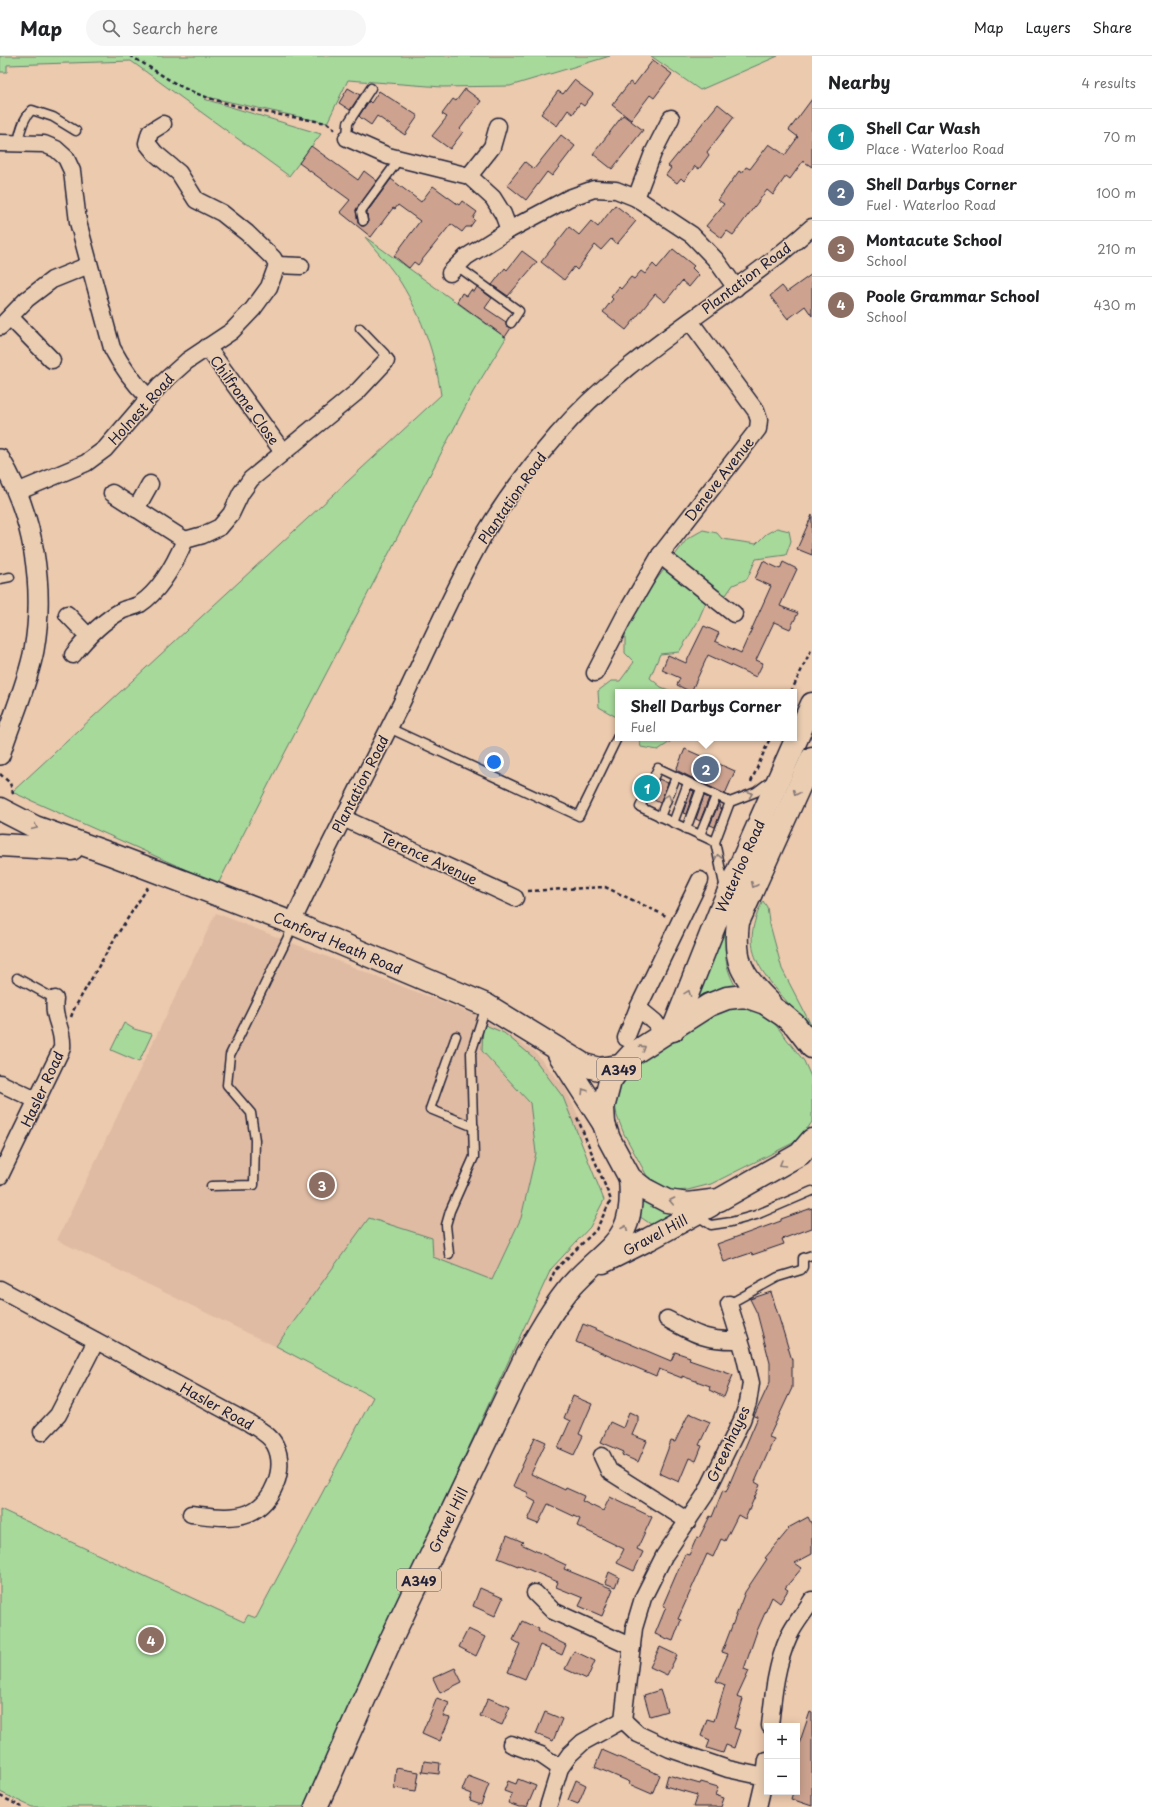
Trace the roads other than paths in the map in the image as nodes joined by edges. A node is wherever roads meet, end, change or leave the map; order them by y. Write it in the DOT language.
graph roads {
  1 [pos="371,88"];
  2 [pos="671,118"];
  3 [pos="163,124"];
  4 [pos="498,126"];
  5 [pos="76,131"];
  6 [pos="347,138"];
  7 [pos="0,143"];
  8 [pos="18,143"];
  9 [pos="400,158"];
  10 [pos="470,176"];
  11 [pos="636,198"];
  12 [pos="363,221"];
  13 [pos="812,227"];
  14 [pos="510,230"];
  15 [pos="277,265"];
  16 [pos="89,266"];
  17 [pos="301,266"];
  18 [pos="454,270"];
  19 [pos="736,288"];
  20 [pos="690,321"];
  21 [pos="5,322"];
  22 [pos="511,322"];
  23 [pos="360,328"];
  24 [pos="207,347"];
  25 [pos="52,360"];
  26 [pos="386,361"];
  27 [pos="148,397"];
  28 [pos="283,452"];
  29 [pos="0,459"];
  30 [pos="150,484"];
  31 [pos="17,492"];
  32 [pos="112,493"];
  33 [pos="136,509"];
  34 [pos="186,540"];
  35 [pos="660,555"];
  36 [pos="10,577"];
  37 [pos="0,579"];
  38 [pos="67,614"];
  39 [pos="734,614"];
  40 [pos="88,636"];
  41 [pos="73,655"];
  42 [pos="595,673"];
  43 [pos="812,704"];
  44 [pos="389,728"];
  45 [pos="5,732"];
  46 [pos="797,738"];
  47 [pos="616,741"];
  48 [pos="796,741"];
  49 [pos="0,755"];
  50 [pos="812,758"];
  51 [pos="781,774"];
  52 [pos="676,777"];
  53 [pos="688,783"];
  54 [pos="701,789"];
  55 [pos="716,796"];
  56 [pos="730,802"];
  57 [pos="0,809"];
  58 [pos="660,817"];
  59 [pos="343,818"];
  60 [pos="673,823"];
  61 [pos="686,829"];
  62 [pos="700,835"];
  63 [pos="715,842"];
  64 [pos="0,845"];
  65 [pos="113,855"];
  66 [pos="700,880"];
  67 [pos="726,896"];
  68 [pos="515,898"];
  69 [pos="292,923"];
  70 [pos="17,978"];
  71 [pos="56,999"];
  72 [pos="486,1005"];
  73 [pos="638,1008"];
  74 [pos="783,1015"];
  75 [pos="668,1032"];
  76 [pos="456,1036"];
  77 [pos="626,1038"];
  78 [pos="812,1046"];
  79 [pos="555,1048"];
  80 [pos="621,1066"];
  81 [pos="0,1083"];
  82 [pos="36,1100"];
  83 [pos="604,1124"];
  84 [pos="474,1127"];
  85 [pos="808,1151"];
  86 [pos="0,1176"];
  87 [pos="630,1178"];
  88 [pos="211,1186"];
  89 [pos="812,1191"];
  90 [pos="719,1200"];
  91 [pos="694,1214"];
  92 [pos="449,1254"];
  93 [pos="812,1255"];
  94 [pos="591,1267"];
  95 [pos="0,1289"];
  96 [pos="729,1304"];
  97 [pos="667,1319"];
  98 [pos="96,1340"];
  99 [pos="740,1340"];
  100 [pos="42,1432"];
  101 [pos="602,1456"];
  102 [pos="191,1514"];
  103 [pos="688,1520"];
  104 [pos="535,1593"];
  105 [pos="812,1600"];
  106 [pos="632,1647"];
  107 [pos="623,1720"];
  108 [pos="770,1723"];
  109 [pos="511,1744"];
  110 [pos="560,1768"];
  111 [pos="764,1777"];
  112 [pos="764,1781"];
  113 [pos="316,1807"];
  114 [pos="548,1807"];
  115 [pos="758,1807"];
  1 -- 6 [label="lane"];
  2 -- 11 [label="street"];
  3 -- 15 [label="street"];
  4 -- 10 [label="street"];
  5 -- 8 [label="lane"];
  6 -- 9 [label="street"];
  7 -- 8 [label="street"];
  8 -- 16 [label="street"];
  9 -- 10 [label="street"];
  9 -- 12 [label="lane"];
  10 -- 14 [label="street"];
  11 -- 14 [label="street"];
  11 -- 19 [label="street"];
  13 -- 19 [label="street, Plantation Road"];
  14 -- 18 [label="street"];
  15 -- 17 [label="street"];
  15 -- 24 [label="street, Holnest Road"];
  16 -- 21 [label="street"];
  16 -- 27 [label="street"];
  18 -- 22 [label="lane"];
  19 -- 20 [label="street, Plantation Road"];
  20 -- 35 [label="street, Deneve Avenue"];
  20 -- 44 [label="street, Plantation Road"];
  21 -- 25 [label="street"];
  23 -- 26 [label="lane"];
  24 -- 27 [label="street, Holnest Road"];
  24 -- 28 [label="street, Chilfrome Close"];
  26 -- 28 [label="street, Chilfrome Close"];
  27 -- 31 [label="street, Holnest Road"];
  28 -- 34 [label="street, Chilfrome Close"];
  29 -- 31 [label="street"];
  30 -- 33 [label="street"];
  31 -- 45 [label="street"];
  32 -- 33 [label="street"];
  33 -- 34 [label="street"];
  34 -- 40 [label="street"];
  35 -- 39 [label="street"];
  35 -- 42 [label="street, Deneve Avenue"];
  36 -- 37 [label="lane"];
  38 -- 40 [label="street"];
  40 -- 41 [label="street"];
  43 -- 46 [label="main road, Waterloo Road"];
  44 -- 47 [label="lane"];
  44 -- 59 [label="street, Plantation Road"];
  45 -- 49 [label="street"];
  48 -- 51 [label="main road, Waterloo Road"];
  50 -- 74 [label="main road, Waterloo Road / A349, one-way"];
  56 -- 51 [label="lane, one-way"];
  51 -- 67 [label="main road, Waterloo Road"];
  52 -- 53 [label="lane"];
  58 -- 52 [label="lane, one-way"];
  52 -- 58 [label="lane"];
  53 -- 54 [label="lane"];
  53 -- 60 [label="lane"];
  54 -- 55 [label="lane"];
  54 -- 61 [label="lane"];
  55 -- 56 [label="lane"];
  55 -- 62 [label="lane"];
  56 -- 63 [label="lane"];
  57 -- 65 [label="main road, Canford Heath Road, one-way"];
  58 -- 60 [label="lane"];
  59 -- 68 [label="street, Terence Avenue"];
  59 -- 69 [label="street, Plantation Road"];
  60 -- 61 [label="lane"];
  61 -- 62 [label="lane"];
  62 -- 63 [label="lane"];
  67 -- 63 [label="lane, one-way"];
  64 -- 65 [label="main road, Canford Heath Road"];
  65 -- 69 [label="main road, Canford Heath Road"];
  66 -- 73 [label="street"];
  75 -- 67 [label="main road, Waterloo Road, one-way"];
  69 -- 72 [label="main road, Canford Heath Road"];
  69 -- 88 [label="lane"];
  70 -- 71 [label="lane"];
  71 -- 82 [label="street, Hasler Road"];
  72 -- 79 [label="main road, Canford Heath Road"];
  72 -- 84 [label="lane"];
  73 -- 75 [label="street"];
  73 -- 77 [label="street"];
  74 -- 75 [label="main road, A349"];
  74 -- 78 [label="main road, A349"];
  80 -- 75 [label="main road, A349, one-way"];
  76 -- 84 [label="lane"];
  79 -- 80 [label="main road, Canford Heath Road"];
  83 -- 79 [label="main road, Canford Heath Road, one-way"];
  80 -- 83 [label="main road, A349"];
  81 -- 82 [label="street"];
  82 -- 86 [label="street, Hasler Road"];
  83 -- 87 [label="main road, A349"];
  84 -- 92 [label="lane"];
  85 -- 90 [label="main road, A349, one-way"];
  90 -- 87 [label="main road, A349, one-way"];
  94 -- 87 [label="main road, Gravel Hill / A349, one-way"];
  89 -- 91 [label="lane"];
  90 -- 91 [label="main road, Gravel Hill / A349"];
  91 -- 94 [label="main road, Gravel Hill / A349"];
  93 -- 96 [label="lane"];
  94 -- 113 [label="main road, Gravel Hill / A349"];
  95 -- 98 [label="street, Hasler Road"];
  96 -- 99 [label="street, Greenhayes"];
  97 -- 99 [label="street"];
  98 -- 100 [label="street"];
  98 -- 102 [label="street, Hasler Road"];
  99 -- 103 [label="street, Greenhayes"];
  101 -- 103 [label="street"];
  103 -- 106 [label="street, Greenhayes"];
  104 -- 106 [label="street"];
  105 -- 108 [label="street"];
  106 -- 107 [label="street, Greenhayes"];
  107 -- 110 [label="street"];
  107 -- 111 [label="street"];
  109 -- 110 [label="street"];
  110 -- 114 [label="street"];
  112 -- 115 [label="street"];
}
